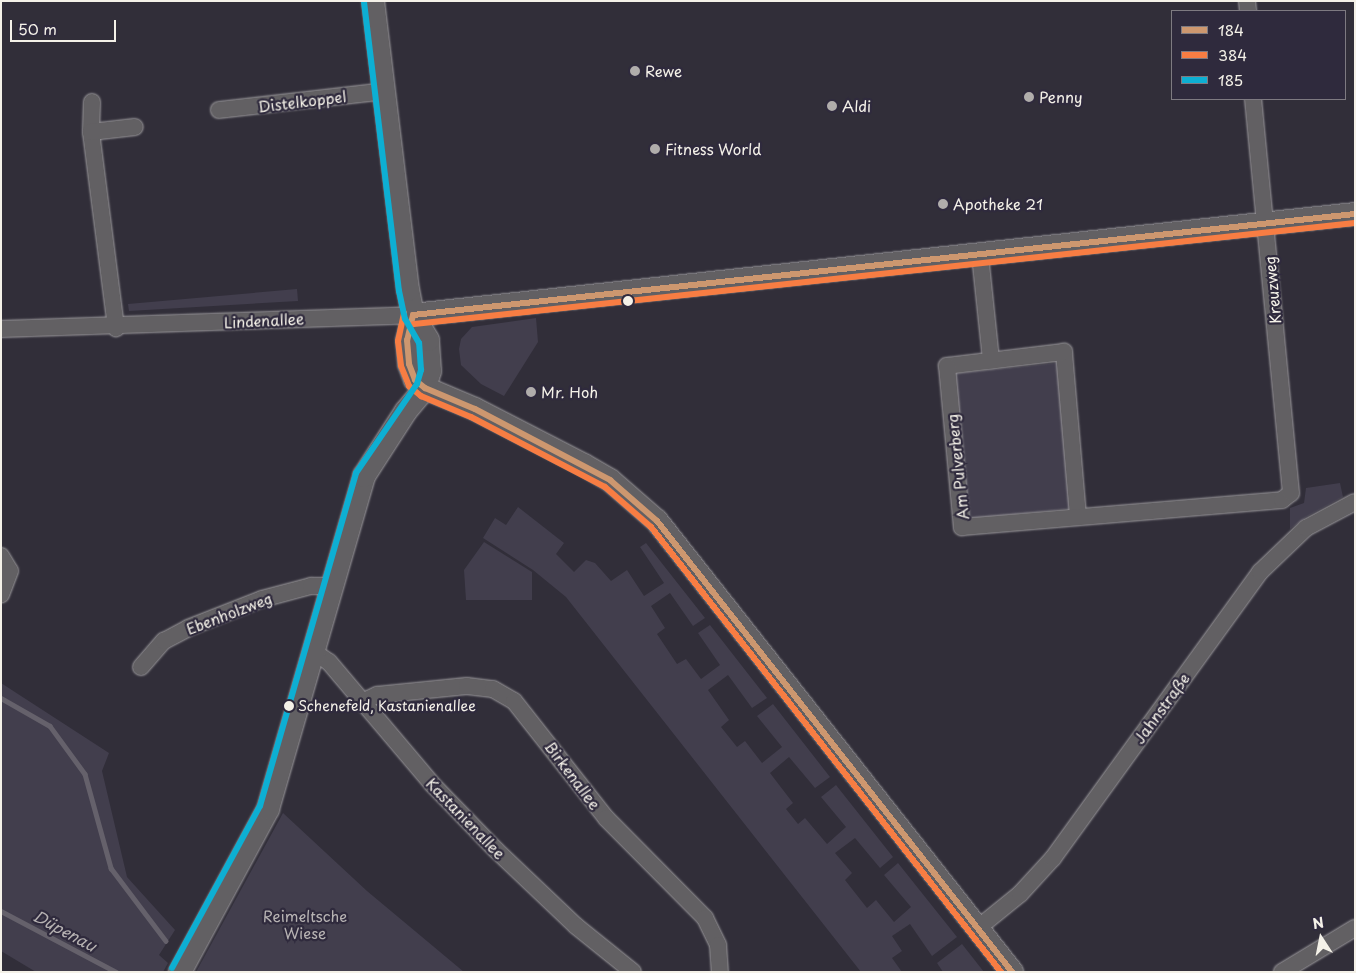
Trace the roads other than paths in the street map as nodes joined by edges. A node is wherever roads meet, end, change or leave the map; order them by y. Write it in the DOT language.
graph roads {
  1 [pos="373,1"];
  2 [pos="385,91"];
  3 [pos="1254,100"];
  4 [pos="92,102"];
  5 [pos="220,110"];
  6 [pos="135,127"];
  7 [pos="91,132"];
  8 [pos="1355,214"];
  9 [pos="1264,223"];
  10 [pos="980,255"];
  11 [pos="413,315"];
  12 [pos="116,328"];
  13 [pos="1,329"];
  14 [pos="991,360"];
  15 [pos="409,364"];
  16 [pos="425,388"];
  17 [pos="406,410"];
  18 [pos="1290,482"];
  19 [pos="1355,502"];
  20 [pos="1078,516"];
  21 [pos="1,556"];
  22 [pos="329,586"];
  23 [pos="1,594"];
  24 [pos="313,650"];
  25 [pos="141,667"];
  26 [pos="362,702"];
  27 [pos="978,928"];
  28 [pos="1355,928"];
  29 [pos="180,972"];
  30 [pos="633,972"];
  31 [pos="720,972"];
  32 [pos="1012,972"];
  33 [pos="1282,972"];
  1 -- 2 [label="street"];
  2 -- 5 [label="street, Distelkoppel"];
  2 -- 11 [label="street"];
  3 -- 9 [label="street, Kreuzweg"];
  4 -- 7 [label="street"];
  6 -- 7 [label="street"];
  7 -- 12 [label="street"];
  8 -- 9 [label="street"];
  9 -- 10 [label="street"];
  9 -- 18 [label="street, Kreuzweg"];
  10 -- 11 [label="street"];
  10 -- 14 [label="street"];
  11 -- 12 [label="street, Lindenallee"];
  11 -- 15 [label="street"];
  11 -- 16 [label="street"];
  12 -- 13 [label="street, Lindenallee"];
  14 -- 20 [label="street, Am Pulverberg"];
  14 -- 20 [label="street, Am Pulverberg"];
  15 -- 16 [label="street"];
  15 -- 17 [label="street"];
  16 -- 17 [label="street"];
  16 -- 27 [label="street"];
  17 -- 22 [label="street"];
  18 -- 20 [label="street, Am Pulverberg"];
  19 -- 27 [label="street, Jahnstraße"];
  21 -- 23 [label="street"];
  22 -- 24 [label="street"];
  22 -- 25 [label="street, Ebenholzweg"];
  24 -- 26 [label="street, Kastanienallee"];
  24 -- 29 [label="street"];
  26 -- 30 [label="street, Kastanienallee"];
  26 -- 31 [label="street, Birkenallee"];
  27 -- 32 [label="street"];
  28 -- 33 [label="street"];
}
